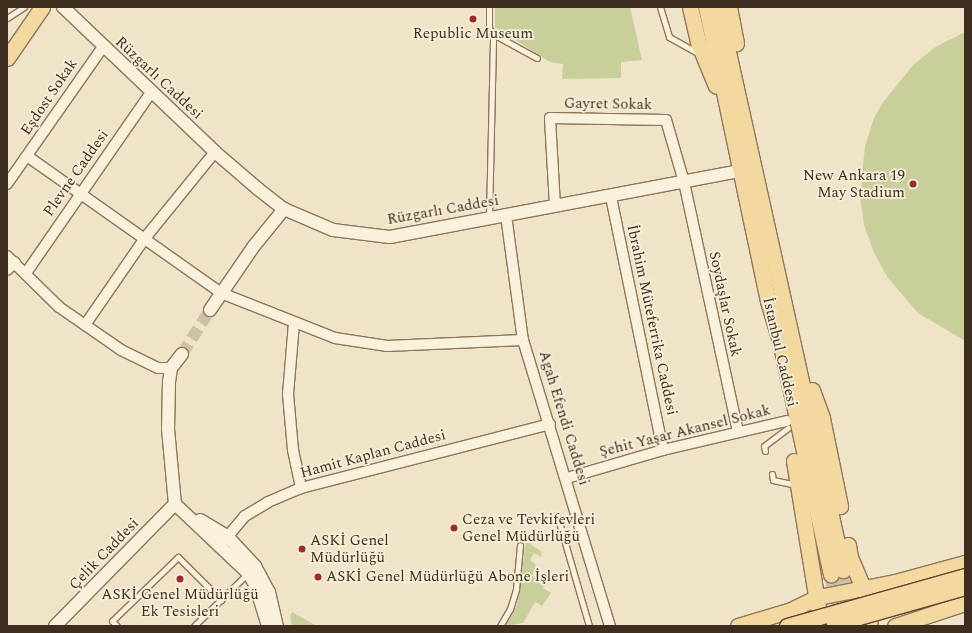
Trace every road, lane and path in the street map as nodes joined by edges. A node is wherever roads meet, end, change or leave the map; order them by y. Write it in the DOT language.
graph roads {
  1 [pos="24,7"];
  2 [pos="33,7"];
  3 [pos="42,7"];
  4 [pos="63,7"];
  5 [pos="490,7"];
  6 [pos="660,7"];
  7 [pos="690,7"];
  8 [pos="706,7"];
  9 [pos="718,7"];
  10 [pos="729,7"];
  11 [pos="7,18"];
  12 [pos="493,34"];
  13 [pos="7,41"];
  14 [pos="103,47"];
  15 [pos="704,56"];
  16 [pos="7,58"];
  17 [pos="538,58"];
  18 [pos="152,91"];
  19 [pos="739,129"];
  20 [pos="215,152"];
  21 [pos="27,156"];
  22 [pos="739,170"];
  23 [pos="684,182"];
  24 [pos="7,184"];
  25 [pos="80,193"];
  26 [pos="611,197"];
  27 [pos="555,206"];
  28 [pos="284,209"];
  29 [pos="506,215"];
  30 [pos="488,218"];
  31 [pos="145,238"];
  32 [pos="11,259"];
  33 [pos="7,270"];
  34 [pos="26,273"];
  35 [pos="221,293"];
  36 [pos="210,310"];
  37 [pos="294,323"];
  38 [pos="85,325"];
  39 [pos="787,339"];
  40 [pos="523,340"];
  41 [pos="182,354"];
  42 [pos="171,368"];
  43 [pos="550,424"];
  44 [pos="787,424"];
  45 [pos="738,432"];
  46 [pos="663,450"];
  47 [pos="765,451"];
  48 [pos="772,474"];
  49 [pos="567,478"];
  50 [pos="799,486"];
  51 [pos="301,488"];
  52 [pos="175,504"];
  53 [pos="557,516"];
  54 [pos="224,541"];
  55 [pos="520,545"];
  56 [pos="965,562"];
  57 [pos="837,572"];
  58 [pos="248,573"];
  59 [pos="965,576"];
  60 [pos="965,587"];
  61 [pos="863,589"];
  62 [pos="818,597"];
  63 [pos="220,600"];
  64 [pos="965,603"];
  65 [pos="821,623"];
  66 [pos="55,626"];
  67 [pos="117,626"];
  68 [pos="194,626"];
  69 [pos="268,626"];
  70 [pos="277,626"];
  71 [pos="500,626"];
  72 [pos="589,626"];
  73 [pos="610,626"];
  74 [pos="738,626"];
  75 [pos="786,626"];
  76 [pos="869,626"];
  77 [pos="895,626"];
  1 -- 11 [label="lane"];
  2 -- 13 [label="main road"];
  3 -- 16 [label="main road"];
  4 -- 14 [label="street, Rüzgarlı Caddesi"];
  5 -- 12 [label="lane"];
  6 -- 15 [label="lane"];
  7 -- 15 [label="main road, İstanbul Caddesi"];
  8 -- 19 [label="main road, İstanbul Caddesi"];
  9 -- 19 [label="main road, İstanbul Caddesi"];
  10 -- 19 [label="main road, İstanbul Caddesi"];
  12 -- 17 [label="lane"];
  12 -- 30 [label="lane"];
  14 -- 18 [label="street, Rüzgarlı Caddesi"];
  14 -- 21 [label="street, Eşdost Sokak"];
  15 -- 19 [label="main road, İstanbul Caddesi"];
  18 -- 20 [label="street, Rüzgarlı Caddesi"];
  18 -- 25 [label="street, Plevne Caddesi"];
  19 -- 22 [label="main road, İstanbul Caddesi"];
  19 -- 39 [label="main road, İstanbul Caddesi"];
  20 -- 28 [label="street, Rüzgarlı Caddesi"];
  20 -- 31 [label="street"];
  21 -- 24 [label="street, Eşdost Sokak"];
  21 -- 25 [label="street"];
  22 -- 23 [label="street, Rüzgarlı Caddesi"];
  22 -- 39 [label="main road, İstanbul Caddesi"];
  23 -- 26 [label="street, Rüzgarlı Caddesi"];
  23 -- 27 [label="street, Gayret Sokak"];
  23 -- 45 [label="street, Soydaşlar Sokak"];
  25 -- 31 [label="street"];
  25 -- 34 [label="street, Plevne Caddesi"];
  26 -- 27 [label="street, Rüzgarlı Caddesi"];
  26 -- 46 [label="street, İbrahim Müteferrika Caddesi"];
  27 -- 29 [label="street, Rüzgarlı Caddesi"];
  28 -- 30 [label="street, Rüzgarlı Caddesi"];
  28 -- 35 [label="street"];
  29 -- 30 [label="street, Rüzgarlı Caddesi"];
  29 -- 40 [label="street, Agah Efendi Caddesi"];
  31 -- 35 [label="street"];
  31 -- 38 [label="street"];
  32 -- 33 [label="street"];
  32 -- 34 [label="street"];
  34 -- 38 [label="street"];
  35 -- 36 [label="street"];
  35 -- 37 [label="street"];
  37 -- 40 [label="street"];
  37 -- 51 [label="street"];
  38 -- 42 [label="street"];
  39 -- 44 [label="main road"];
  39 -- 57 [label="main road, İstanbul Caddesi"];
  39 -- 61 [label="main road"];
  40 -- 43 [label="street, Agah Efendi Caddesi"];
  41 -- 42 [label="street"];
  42 -- 52 [label="street"];
  43 -- 49 [label="street, Agah Efendi Caddesi"];
  43 -- 51 [label="street, Hamit Kaplan Caddesi"];
  44 -- 45 [label="street, Şehit Yaşar Akansel Sokak"];
  44 -- 47 [label="lane"];
  44 -- 50 [label="main road"];
  45 -- 46 [label="street, Şehit Yaşar Akansel Sokak"];
  46 -- 49 [label="street, Şehit Yaşar Akansel Sokak"];
  48 -- 50 [label="lane"];
  49 -- 73 [label="street, Agah Efendi Caddesi"];
  50 -- 62 [label="main road"];
  51 -- 54 [label="street, Hamit Kaplan Caddesi"];
  52 -- 54 [label="street"];
  52 -- 66 [label="street, Çelik Caddesi"];
  53 -- 72 [label="lane"];
  54 -- 58 [label="street"];
  54 -- 70 [label="street"];
  55 -- 71 [label="lane"];
  56 -- 61 [label="main road"];
  58 -- 63 [label="lane"];
  58 -- 69 [label="street"];
  59 -- 75 [label="main road, bridge"];
  60 -- 65 [label="main road, bridge"];
  61 -- 62 [label="main road"];
  61 -- 76 [label="main road"];
  62 -- 65 [label="main road"];
  62 -- 74 [label="main road"];
  63 -- 67 [label="lane"];
  63 -- 68 [label="lane"];
  64 -- 77 [label="main road"];
}
